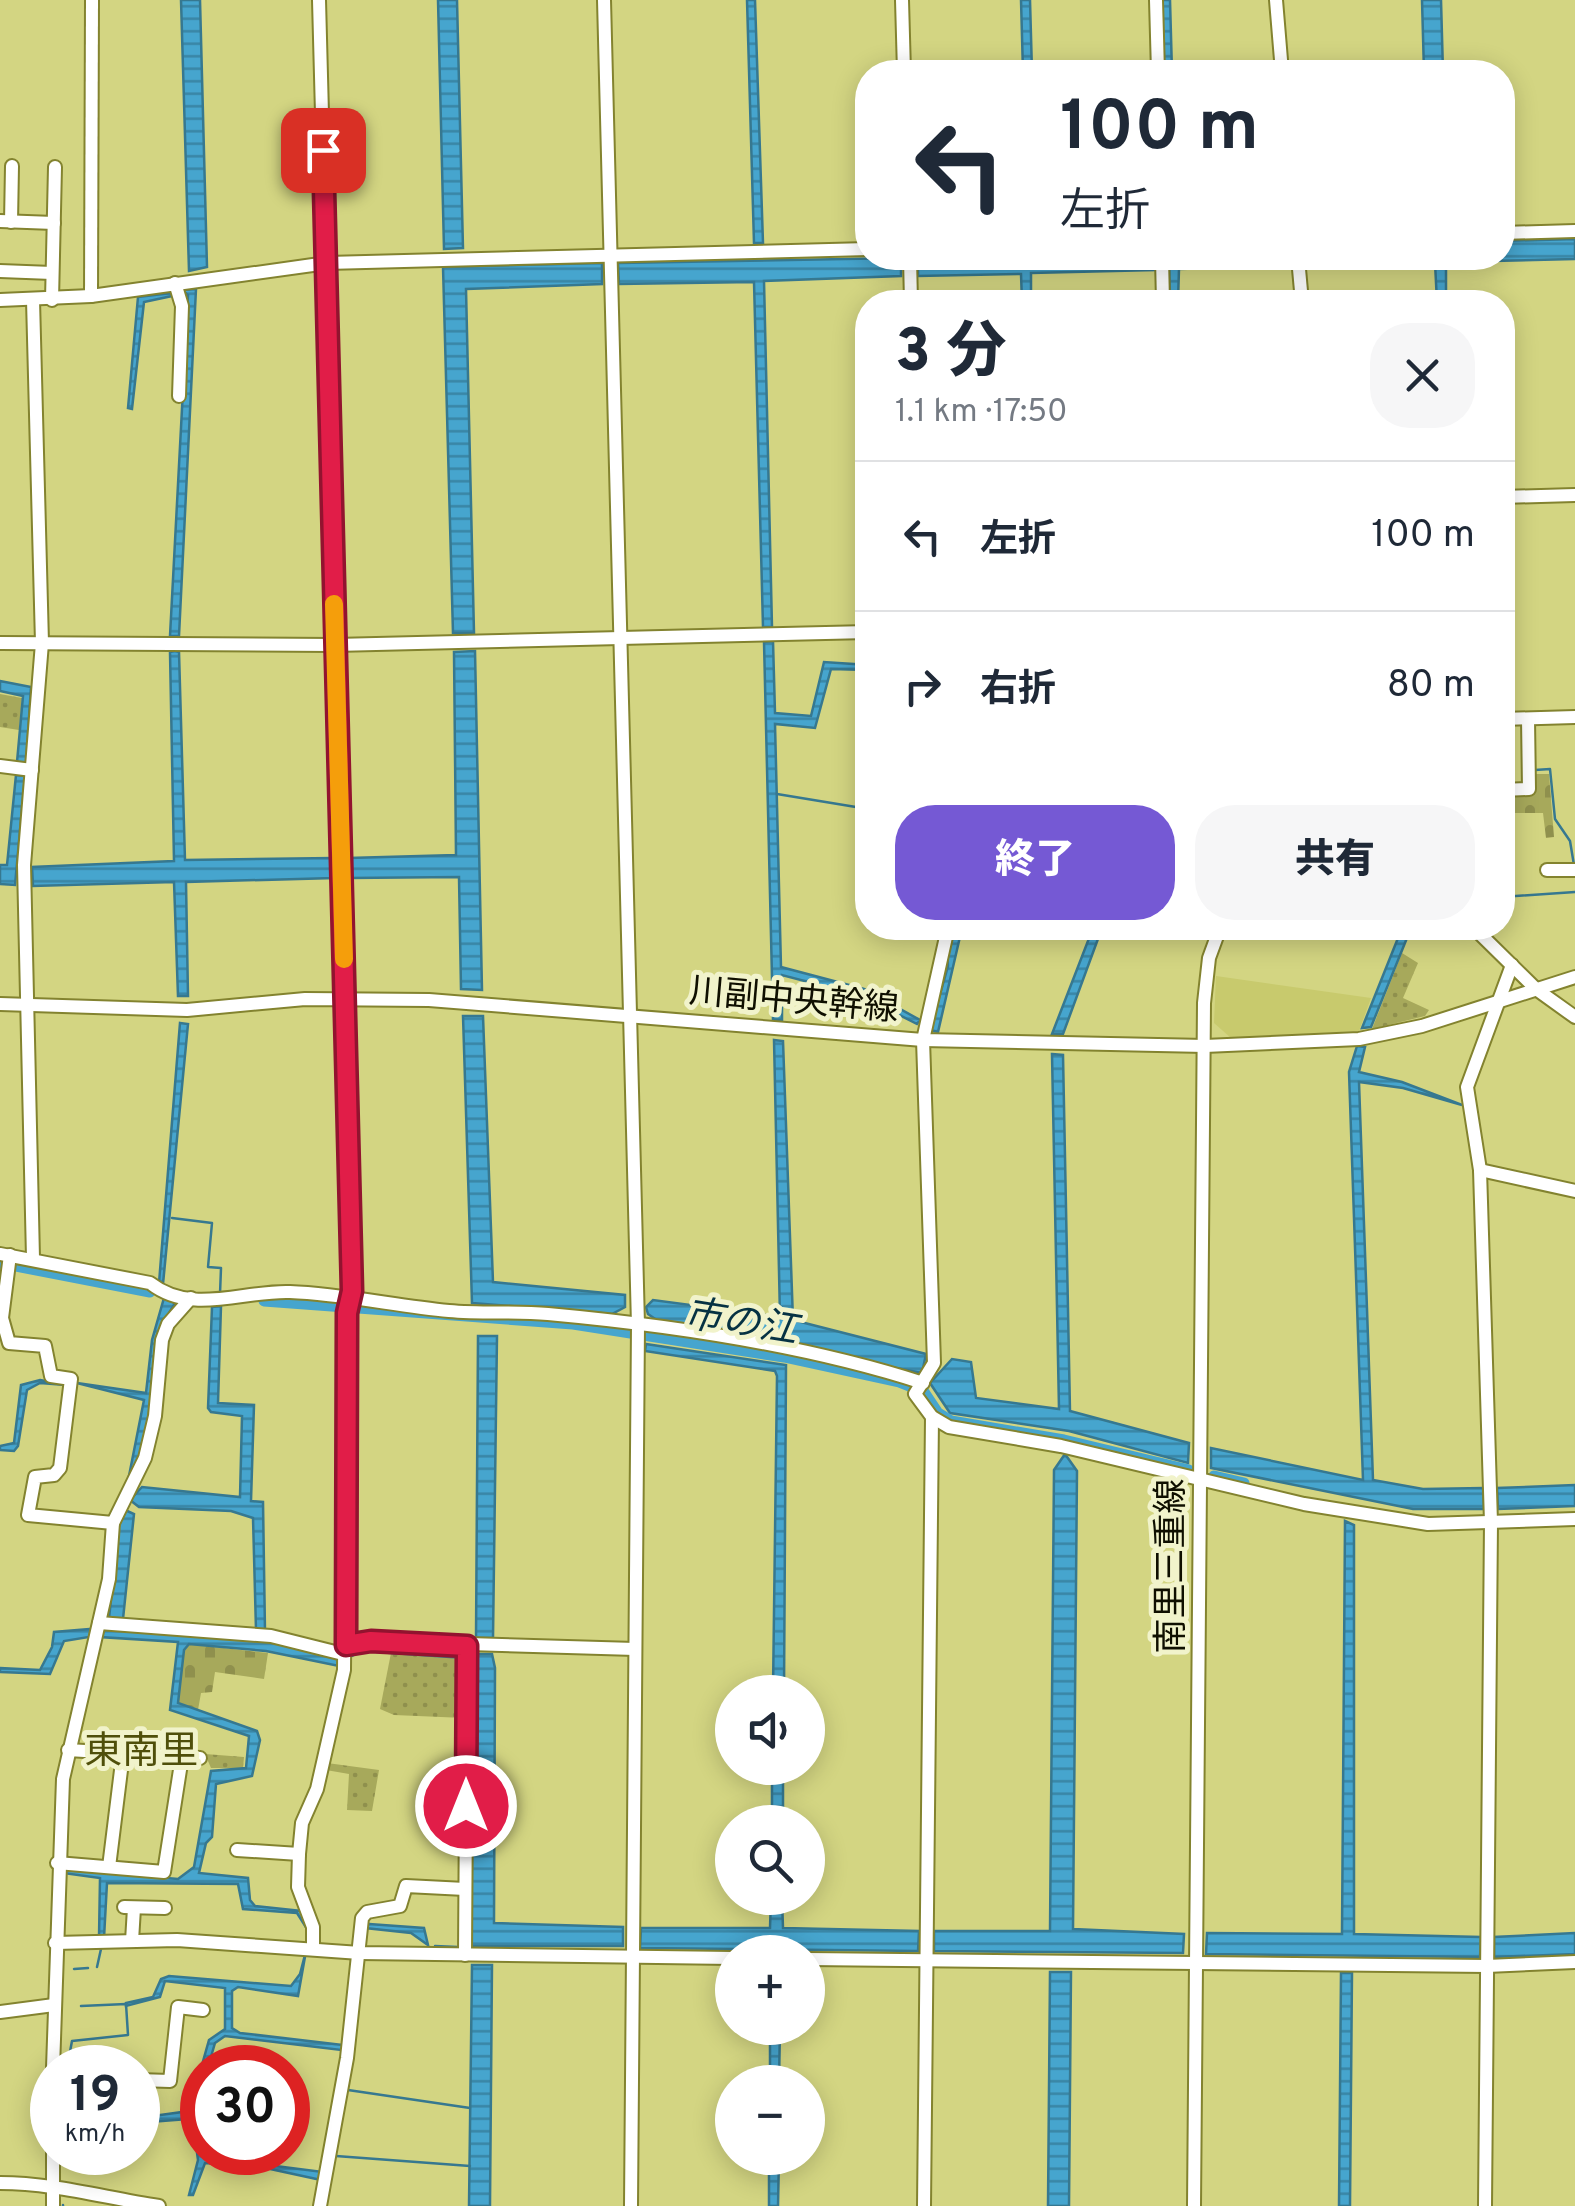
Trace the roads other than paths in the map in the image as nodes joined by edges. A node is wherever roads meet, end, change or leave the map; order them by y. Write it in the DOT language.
graph roads {
  1 [pos="92,0"];
  2 [pos="319,0"];
  3 [pos="604,0"];
  4 [pos="902,0"];
  5 [pos="1156,0"];
  6 [pos="1276,0"];
  7 [pos="904,60"];
  8 [pos="1158,60"];
  9 [pos="1281,60"];
  10 [pos="12,166"];
  11 [pos="55,167"];
  12 [pos="6,222"];
  13 [pos="54,224"];
  14 [pos="1575,230"];
  15 [pos="1515,232"];
  16 [pos="855,249"];
  17 [pos="610,256"];
  18 [pos="327,263"];
  19 [pos="0,271"];
  20 [pos="52,273"];
  21 [pos="174,283"];
  22 [pos="91,296"];
  23 [pos="0,300"];
  24 [pos="33,300"];
  25 [pos="52,300"];
  26 [pos="179,396"];
  27 [pos="1575,494"];
  28 [pos="1515,496"];
  29 [pos="855,632"];
  30 [pos="620,639"];
  31 [pos="0,643"];
  32 [pos="42,644"];
  33 [pos="335,646"];
  34 [pos="1515,718"];
  35 [pos="1528,718"];
  36 [pos="1575,718"];
  37 [pos="0,766"];
  38 [pos="32,770"];
  39 [pos="1515,790"];
  40 [pos="1547,870"];
  41 [pos="1573,871"];
  42 [pos="945,940"];
  43 [pos="1216,940"];
  44 [pos="1486,940"];
  45 [pos="1512,965"];
  46 [pos="1575,976"];
  47 [pos="1536,989"];
  48 [pos="345,999"];
  49 [pos="0,1004"];
  50 [pos="1494,1005"];
  51 [pos="27,1006"];
  52 [pos="631,1015"];
  53 [pos="1575,1017"];
  54 [pos="923,1040"];
  55 [pos="1205,1046"];
  56 [pos="1480,1170"];
  57 [pos="1575,1191"];
  58 [pos="5,1254"];
  59 [pos="34,1258"];
  60 [pos="191,1298"];
  61 [pos="348,1306"];
  62 [pos="638,1332"];
  63 [pos="919,1388"];
  64 [pos="932,1418"];
  65 [pos="1200,1480"];
  66 [pos="1491,1517"];
  67 [pos="1575,1519"];
  68 [pos="112,1523"];
  69 [pos="100,1622"];
  70 [pos="467,1646"];
  71 [pos="635,1648"];
  72 [pos="345,1649"];
  73 [pos="68,1750"];
  74 [pos="123,1754"];
  75 [pos="182,1757"];
  76 [pos="200,1758"];
  77 [pos="237,1850"];
  78 [pos="299,1854"];
  79 [pos="57,1864"];
  80 [pos="108,1868"];
  81 [pos="465,1889"];
  82 [pos="164,1908"];
  83 [pos="132,1941"];
  84 [pos="56,1944"];
  85 [pos="313,1947"];
  86 [pos="360,1953"];
  87 [pos="465,1955"];
  88 [pos="632,1958"];
  89 [pos="715,1958"];
  90 [pos="825,1959"];
  91 [pos="926,1960"];
  92 [pos="1575,1962"];
  93 [pos="1198,1964"];
  94 [pos="1487,1966"];
  95 [pos="54,2005"];
  96 [pos="203,2010"];
  97 [pos="0,2012"];
  98 [pos="53,2045"];
  99 [pos="160,2081"];
  100 [pos="54,2175"];
  101 [pos="0,2183"];
  102 [pos="54,2186"];
  103 [pos="53,2206"];
  104 [pos="159,2206"];
  105 [pos="320,2206"];
  106 [pos="630,2206"];
  107 [pos="924,2206"];
  108 [pos="1194,2206"];
  109 [pos="1485,2206"];
  1 -- 22 [label="street"];
  2 -- 18 [label="street"];
  3 -- 17 [label="street"];
  4 -- 7 [label="street"];
  5 -- 8 [label="street"];
  6 -- 9 [label="street"];
  10 -- 12 [label="street"];
  11 -- 13 [label="street"];
  12 -- 13 [label="street"];
  13 -- 20 [label="street"];
  14 -- 15 [label="street"];
  16 -- 17 [label="street"];
  17 -- 18 [label="street"];
  17 -- 30 [label="street"];
  18 -- 21 [label="street"];
  18 -- 33 [label="street"];
  19 -- 20 [label="street"];
  20 -- 25 [label="street"];
  21 -- 22 [label="street"];
  21 -- 26 [label="street"];
  22 -- 25 [label="street"];
  23 -- 24 [label="street"];
  24 -- 25 [label="street"];
  24 -- 32 [label="street"];
  27 -- 28 [label="street"];
  29 -- 30 [label="street"];
  30 -- 33 [label="street"];
  30 -- 52 [label="street"];
  31 -- 32 [label="street"];
  32 -- 33 [label="street"];
  32 -- 38 [label="street"];
  33 -- 48 [label="street"];
  34 -- 35 [label="street"];
  35 -- 36 [label="street"];
  35 -- 39 [label="street"];
  37 -- 38 [label="street"];
  38 -- 51 [label="street"];
  40 -- 41 [label="street"];
  42 -- 54 [label="street"];
  43 -- 55 [label="street, 南里三重線"];
  44 -- 45 [label="street"];
  45 -- 47 [label="street"];
  45 -- 50 [label="street"];
  46 -- 47 [label="street, 川副中央幹線"];
  47 -- 50 [label="street, 川副中央幹線"];
  47 -- 53 [label="street"];
  48 -- 51 [label="street, 川副中央幹線"];
  48 -- 52 [label="street, 川副中央幹線"];
  48 -- 61 [label="street"];
  49 -- 51 [label="street, 川副中央幹線"];
  50 -- 55 [label="street, 川副中央幹線"];
  50 -- 56 [label="street"];
  51 -- 59 [label="street"];
  52 -- 54 [label="street, 川副中央幹線"];
  52 -- 62 [label="street"];
  54 -- 55 [label="street, 川副中央幹線"];
  54 -- 63 [label="street"];
  55 -- 65 [label="street, 南里三重線"];
  56 -- 57 [label="street"];
  56 -- 66 [label="street"];
  58 -- 59 [label="street"];
  58 -- 68 [label="street"];
  59 -- 60 [label="street"];
  60 -- 61 [label="street"];
  60 -- 68 [label="street"];
  61 -- 62 [label="street"];
  61 -- 72 [label="street"];
  62 -- 63 [label="street"];
  62 -- 71 [label="street"];
  63 -- 64 [label="street"];
  64 -- 65 [label="street"];
  64 -- 91 [label="street"];
  65 -- 66 [label="street"];
  65 -- 93 [label="street, 南里三重線"];
  66 -- 67 [label="street"];
  66 -- 94 [label="street"];
  68 -- 69 [label="street"];
  69 -- 72 [label="street"];
  69 -- 73 [label="street"];
  70 -- 71 [label="street"];
  70 -- 72 [label="street"];
  70 -- 81 [label="street"];
  71 -- 88 [label="street"];
  72 -- 78 [label="street"];
  73 -- 74 [label="street"];
  73 -- 79 [label="street"];
  74 -- 75 [label="street"];
  74 -- 80 [label="street"];
  75 -- 76 [label="street"];
  75 -- 80 [label="street"];
  77 -- 78 [label="street"];
  78 -- 85 [label="street"];
  79 -- 80 [label="street"];
  79 -- 84 [label="street"];
  81 -- 86 [label="street"];
  81 -- 87 [label="street"];
  82 -- 83 [label="street"];
  83 -- 84 [label="street"];
  83 -- 85 [label="street"];
  84 -- 95 [label="street"];
  85 -- 86 [label="street"];
  86 -- 87 [label="street"];
  86 -- 105 [label="street"];
  87 -- 88 [label="street"];
  88 -- 89 [label="street"];
  88 -- 106 [label="street"];
  90 -- 91 [label="street"];
  91 -- 93 [label="street"];
  91 -- 107 [label="street"];
  92 -- 94 [label="street"];
  93 -- 94 [label="street"];
  93 -- 108 [label="street, 南里三重線"];
  94 -- 109 [label="street"];
  95 -- 97 [label="street"];
  95 -- 98 [label="street"];
  96 -- 99 [label="street"];
  100 -- 102 [label="street"];
  101 -- 102 [label="street"];
  102 -- 103 [label="street"];
  102 -- 104 [label="street"];
}
